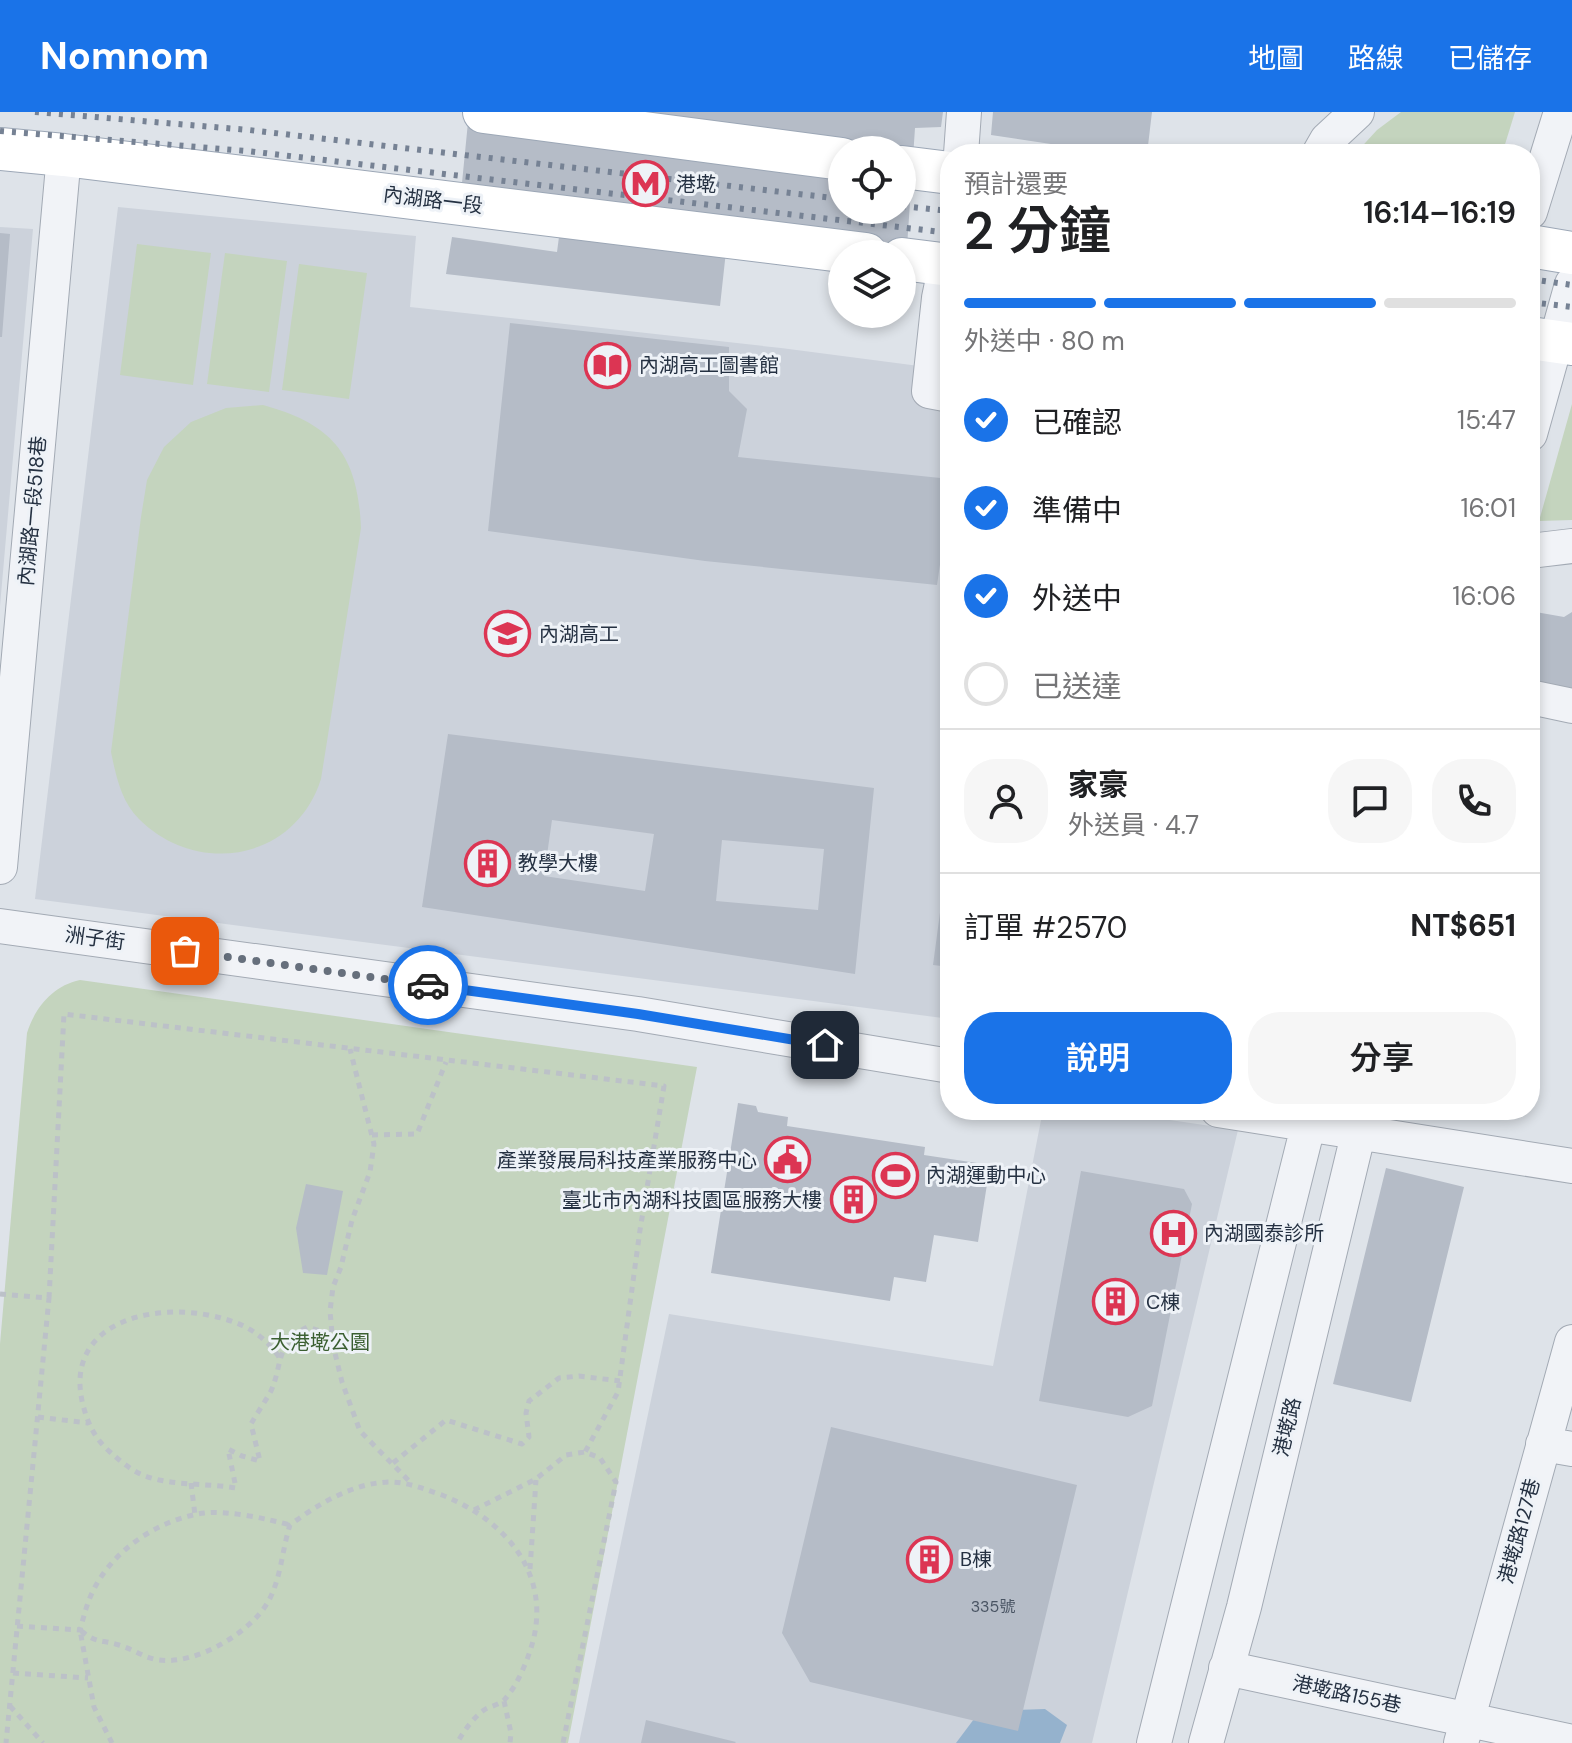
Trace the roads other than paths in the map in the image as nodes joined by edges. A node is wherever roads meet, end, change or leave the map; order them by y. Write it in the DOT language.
graph roads {
  1 [pos="484,112"];
  2 [pos="964,112"];
  3 [pos="1357,112"];
  4 [pos="1561,112"];
  5 [pos="962,144"];
  6 [pos="1325,144"];
  7 [pos="0,149"];
  8 [pos="64,155"];
  9 [pos="828,157"];
  10 [pos="916,169"];
  11 [pos="940,172"];
  12 [pos="1540,180"];
  13 [pos="1540,248"];
  14 [pos="828,249"];
  15 [pos="1572,253"];
  16 [pos="916,261"];
  17 [pos="940,263"];
  18 [pos="1572,284"];
  19 [pos="940,294"];
  20 [pos="1553,341"];
  21 [pos="940,393"];
  22 [pos="1540,394"];
  23 [pos="1572,546"];
  24 [pos="1540,550"];
  25 [pos="1540,699"];
  26 [pos="1572,706"];
  27 [pos="0,867"];
  28 [pos="0,926"];
  29 [pos="940,1064"];
  30 [pos="1310,1120"];
  31 [pos="1361,1120"];
  32 [pos="1572,1166"];
  33 [pos="1572,1342"];
  34 [pos="1558,1446"];
  35 [pos="1226,1668"];
  36 [pos="1464,1731"];
  37 [pos="1572,1742"];
  38 [pos="1154,1743"];
  39 [pos="1206,1743"];
  1 -- 9 [label="main road"];
  2 -- 5 [label="street"];
  3 -- 6 [label="street"];
  4 -- 12 [label="street"];
  7 -- 8 [label="main road, 內湖路一段"];
  8 -- 14 [label="main road, 內湖路一段"];
  8 -- 27 [label="street, 內湖路一段518巷"];
  10 -- 11 [label="main road"];
  13 -- 15 [label="main road"];
  16 -- 17 [label="main road"];
  18 -- 20 [label="street"];
  19 -- 21 [label="street"];
  20 -- 22 [label="street"];
  23 -- 24 [label="street"];
  25 -- 26 [label="street"];
  28 -- 29 [label="street, 洲子街"];
  30 -- 38 [label="street"];
  31 -- 32 [label="street"];
  31 -- 35 [label="street, 港墘路"];
  33 -- 34 [label="street, 港墘路127巷"];
  34 -- 36 [label="street, 港墘路127巷"];
  35 -- 36 [label="street, 港墘路155巷"];
  35 -- 39 [label="street, 港墘路"];
  36 -- 37 [label="street, 港墘路155巷"];
}
